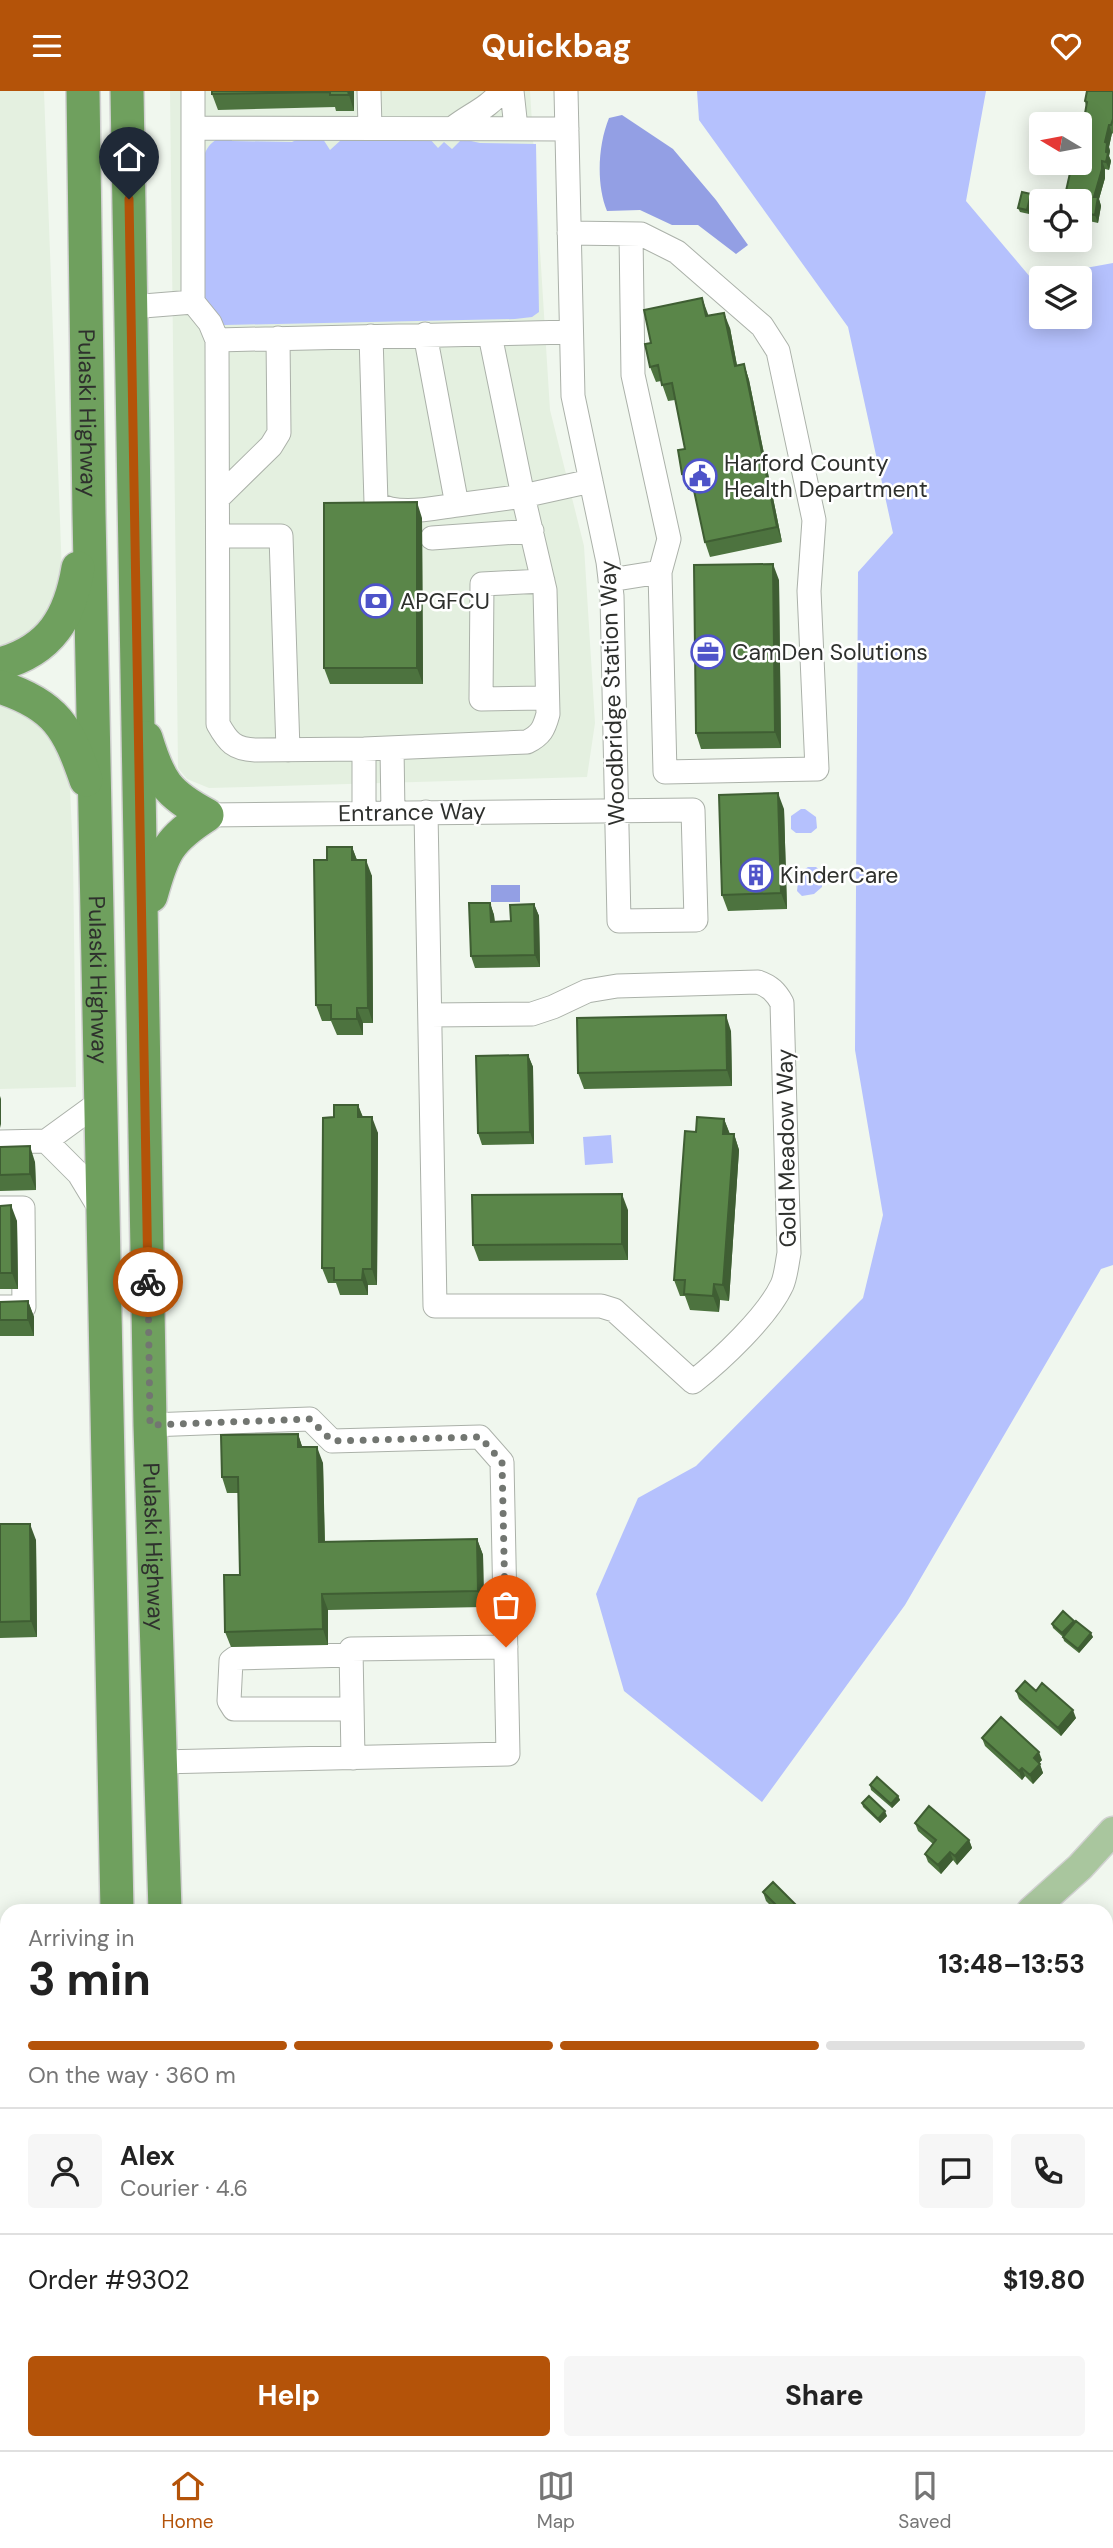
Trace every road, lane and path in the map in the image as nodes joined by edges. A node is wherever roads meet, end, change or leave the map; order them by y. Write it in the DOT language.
graph roads {
  1 [pos="66,91"];
  2 [pos="83,91"];
  3 [pos="127,91"];
  4 [pos="192,91"];
  5 [pos="369,91"];
  6 [pos="501,91"];
  7 [pos="512,91"];
  8 [pos="566,91"];
  9 [pos="370,127"];
  10 [pos="193,128"];
  11 [pos="453,128"];
  12 [pos="516,128"];
  13 [pos="567,129"];
  14 [pos="85,179"];
  15 [pos="569,233"];
  16 [pos="631,234"];
  17 [pos="193,302"];
  18 [pos="131,307"];
  19 [pos="571,332"];
  20 [pos="425,334"];
  21 [pos="490,335"];
  22 [pos="371,336"];
  23 [pos="278,338"];
  24 [pos="217,340"];
  25 [pos="591,481"];
  26 [pos="523,496"];
  27 [pos="218,498"];
  28 [pos="457,505"];
  29 [pos="89,514"];
  30 [pos="532,531"];
  31 [pos="218,536"];
  32 [pos="432,538"];
  33 [pos="660,572"];
  34 [pos="610,580"];
  35 [pos="543,581"];
  36 [pos="0,664"];
  37 [pos="0,687"];
  38 [pos="547,698"];
  39 [pos="138,710"];
  40 [pos="392,748"];
  41 [pos="364,749"];
  42 [pos="288,750"];
  43 [pos="95,809"];
  44 [pos="618,810"];
  45 [pos="426,812"];
  46 [pos="364,813"];
  47 [pos="393,813"];
  48 [pos="207,815"];
  49 [pos="619,921"];
  50 [pos="142,929"];
  51 [pos="430,1015"];
  52 [pos="101,1101"];
  53 [pos="46,1141"];
  54 [pos="0,1142"];
  55 [pos="0,1208"];
  56 [pos="103,1215"];
  57 [pos="0,1307"];
  58 [pos="150,1425"];
  59 [pos="506,1647"];
  60 [pos="351,1655"];
  61 [pos="352,1709"];
  62 [pos="354,1758"];
  63 [pos="160,1762"];
  64 [pos="1113,1831"];
  65 [pos="1113,1849"];
  66 [pos="117,1904"];
  67 [pos="165,1904"];
  68 [pos="1039,1904"];
  69 [pos="1064,1904"];
  1 -- 14 [label="highway"];
  2 -- 14 [label="highway, Pulaski Highway"];
  3 -- 18 [label="highway, Pulaski Highway"];
  4 -- 10 [label="street"];
  5 -- 9 [label="street"];
  6 -- 11 [label="street"];
  7 -- 12 [label="street"];
  8 -- 13 [label="street, Woodbridge Station Way"];
  9 -- 10 [label="street"];
  9 -- 11 [label="street"];
  10 -- 17 [label="street"];
  11 -- 12 [label="street"];
  12 -- 13 [label="street"];
  13 -- 15 [label="street, Woodbridge Station Way"];
  14 -- 29 [label="highway, Pulaski Highway"];
  15 -- 16 [label="street"];
  15 -- 19 [label="street, Woodbridge Station Way"];
  16 -- 33 [label="street"];
  16 -- 33 [label="street"];
  17 -- 18 [label="street"];
  17 -- 24 [label="street"];
  18 -- 39 [label="highway, Pulaski Highway"];
  19 -- 21 [label="street"];
  19 -- 25 [label="street, Woodbridge Station Way"];
  20 -- 21 [label="street"];
  20 -- 22 [label="street"];
  20 -- 28 [label="street"];
  21 -- 26 [label="street"];
  22 -- 23 [label="street"];
  22 -- 28 [label="street"];
  23 -- 24 [label="street"];
  23 -- 27 [label="street"];
  24 -- 27 [label="street"];
  25 -- 26 [label="street"];
  25 -- 34 [label="street, Woodbridge Station Way"];
  26 -- 28 [label="street"];
  26 -- 30 [label="street"];
  27 -- 31 [label="street"];
  29 -- 36 [label="highway"];
  29 -- 43 [label="highway, Pulaski Highway"];
  30 -- 32 [label="street"];
  30 -- 35 [label="street"];
  31 -- 42 [label="street"];
  31 -- 42 [label="street"];
  33 -- 34 [label="street"];
  34 -- 44 [label="street, Woodbridge Station Way"];
  35 -- 38 [label="street"];
  35 -- 38 [label="street"];
  37 -- 43 [label="highway"];
  38 -- 40 [label="street"];
  39 -- 48 [label="highway"];
  39 -- 50 [label="highway, Pulaski Highway"];
  40 -- 41 [label="street"];
  40 -- 47 [label="street"];
  41 -- 42 [label="street"];
  41 -- 46 [label="street"];
  43 -- 52 [label="highway, Pulaski Highway"];
  44 -- 45 [label="street, Entrance Way"];
  44 -- 49 [label="street, Woodbridge Station Way"];
  44 -- 49 [label="street, Entrance Way"];
  45 -- 47 [label="street, Entrance Way"];
  45 -- 51 [label="street, Gold Meadow Way"];
  46 -- 47 [label="street, Entrance Way"];
  46 -- 48 [label="street, Entrance Way"];
  48 -- 50 [label="highway"];
  50 -- 58 [label="highway, Pulaski Highway"];
  51 -- 51 [label="street, Gold Meadow Way"];
  52 -- 53 [label="street"];
  52 -- 56 [label="highway, Pulaski Highway"];
  53 -- 54 [label="street"];
  53 -- 56 [label="street"];
  55 -- 57 [label="street"];
  56 -- 66 [label="highway, Pulaski Highway"];
  58 -- 59 [label="street"];
  58 -- 63 [label="highway, Pulaski Highway"];
  59 -- 60 [label="street"];
  59 -- 62 [label="street"];
  60 -- 61 [label="street"];
  60 -- 61 [label="street"];
  61 -- 62 [label="street"];
  62 -- 63 [label="street"];
  63 -- 67 [label="highway, Pulaski Highway"];
  64 -- 68 [label="main road"];
  65 -- 69 [label="main road"];
}
